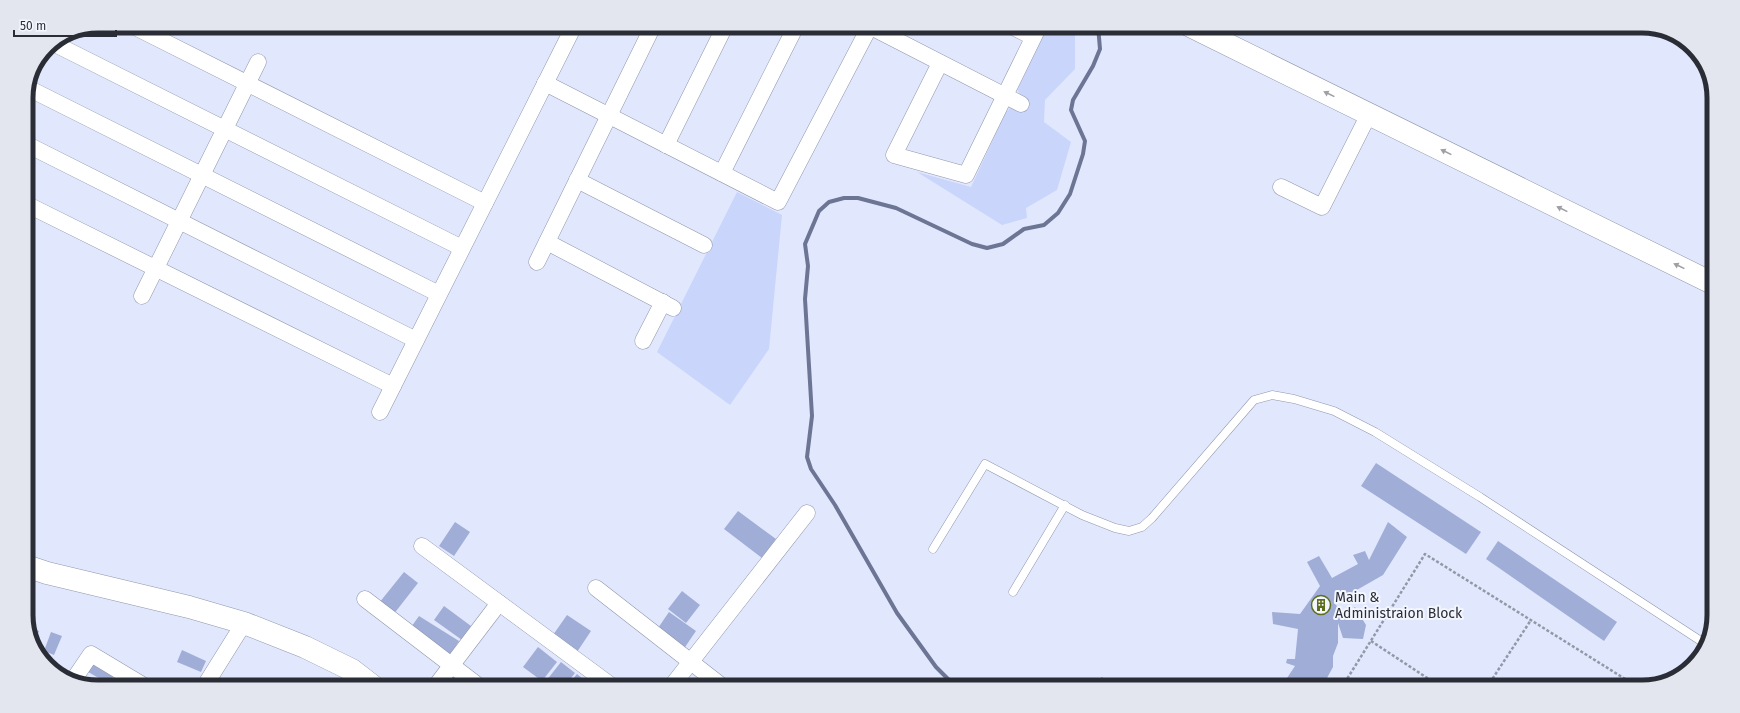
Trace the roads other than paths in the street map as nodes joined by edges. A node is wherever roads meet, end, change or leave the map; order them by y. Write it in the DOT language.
graph roads {
  1 [pos="146,33"];
  2 [pos="570,33"];
  3 [pos="650,33"];
  4 [pos="722,33"];
  5 [pos="792,33"];
  6 [pos="866,33"];
  7 [pos="883,33"];
  8 [pos="1036,33"];
  9 [pos="1204,33"];
  10 [pos="1239,33"];
  11 [pos="59,46"];
  12 [pos="258,62"];
  13 [pos="940,63"];
  14 [pos="545,83"];
  15 [pos="247,84"];
  16 [pos="33,91"];
  17 [pos="1005,96"];
  18 [pos="1021,104"];
  19 [pos="1369,114"];
  20 [pos="609,116"];
  21 [pos="224,130"];
  22 [pos="666,145"];
  23 [pos="33,148"];
  24 [pos="722,173"];
  25 [pos="202,175"];
  26 [pos="577,180"];
  27 [pos="1281,187"];
  28 [pos="485,203"];
  29 [pos="33,207"];
  30 [pos="179,221"];
  31 [pos="547,242"];
  32 [pos="704,245"];
  33 [pos="462,248"];
  34 [pos="537,262"];
  35 [pos="1707,264"];
  36 [pos="155,268"];
  37 [pos="1707,281"];
  38 [pos="439,294"];
  39 [pos="142,296"];
  40 [pos="416,340"];
  41 [pos="643,341"];
  42 [pos="393,386"];
  43 [pos="380,412"];
  44 [pos="1065,506"];
  45 [pos="807,513"];
  46 [pos="422,546"];
  47 [pos="933,549"];
  48 [pos="33,568"];
  49 [pos="596,588"];
  50 [pos="1013,592"];
  51 [pos="365,599"];
  52 [pos="499,603"];
  53 [pos="244,623"];
  54 [pos="1701,641"];
  55 [pos="690,660"];
  56 [pos="452,665"];
  57 [pos="76,676"];
  58 [pos="132,680"];
  59 [pos="208,680"];
  60 [pos="365,680"];
  61 [pos="440,680"];
  62 [pos="471,680"];
  63 [pos="604,680"];
  64 [pos="676,680"];
  65 [pos="714,680"];
  1 -- 15 [label="street"];
  2 -- 14 [label="street"];
  3 -- 20 [label="street"];
  4 -- 22 [label="street"];
  5 -- 24 [label="street"];
  6 -- 24 [label="street"];
  7 -- 13 [label="street"];
  8 -- 17 [label="street"];
  19 -- 9 [label="street, one-way"];
  10 -- 35 [label="street"];
  11 -- 21 [label="street"];
  12 -- 15 [label="street"];
  13 -- 17 [label="street"];
  13 -- 17 [label="street"];
  14 -- 20 [label="street"];
  14 -- 28 [label="street"];
  15 -- 21 [label="street"];
  15 -- 28 [label="street"];
  16 -- 25 [label="street"];
  17 -- 18 [label="street"];
  19 -- 27 [label="street"];
  37 -- 19 [label="street, one-way"];
  20 -- 22 [label="street"];
  20 -- 26 [label="street"];
  21 -- 25 [label="street"];
  21 -- 33 [label="street"];
  22 -- 24 [label="street"];
  23 -- 30 [label="street"];
  25 -- 30 [label="street"];
  25 -- 38 [label="street"];
  26 -- 31 [label="street"];
  26 -- 32 [label="street"];
  28 -- 33 [label="street"];
  29 -- 36 [label="street"];
  30 -- 36 [label="street"];
  30 -- 40 [label="street"];
  31 -- 34 [label="street"];
  31 -- 41 [label="street"];
  33 -- 38 [label="street"];
  36 -- 39 [label="street"];
  36 -- 42 [label="street"];
  38 -- 40 [label="street"];
  40 -- 42 [label="street"];
  42 -- 43 [label="street"];
  44 -- 47 [label="lane"];
  44 -- 50 [label="lane"];
  44 -- 54 [label="lane"];
  45 -- 55 [label="street"];
  46 -- 52 [label="street"];
  48 -- 53 [label="street"];
  49 -- 55 [label="street"];
  51 -- 56 [label="street"];
  52 -- 56 [label="street"];
  52 -- 63 [label="street"];
  53 -- 59 [label="street"];
  53 -- 60 [label="street"];
  55 -- 64 [label="street"];
  55 -- 65 [label="street"];
  56 -- 61 [label="street"];
  56 -- 62 [label="street"];
  57 -- 58 [label="street"];
}
